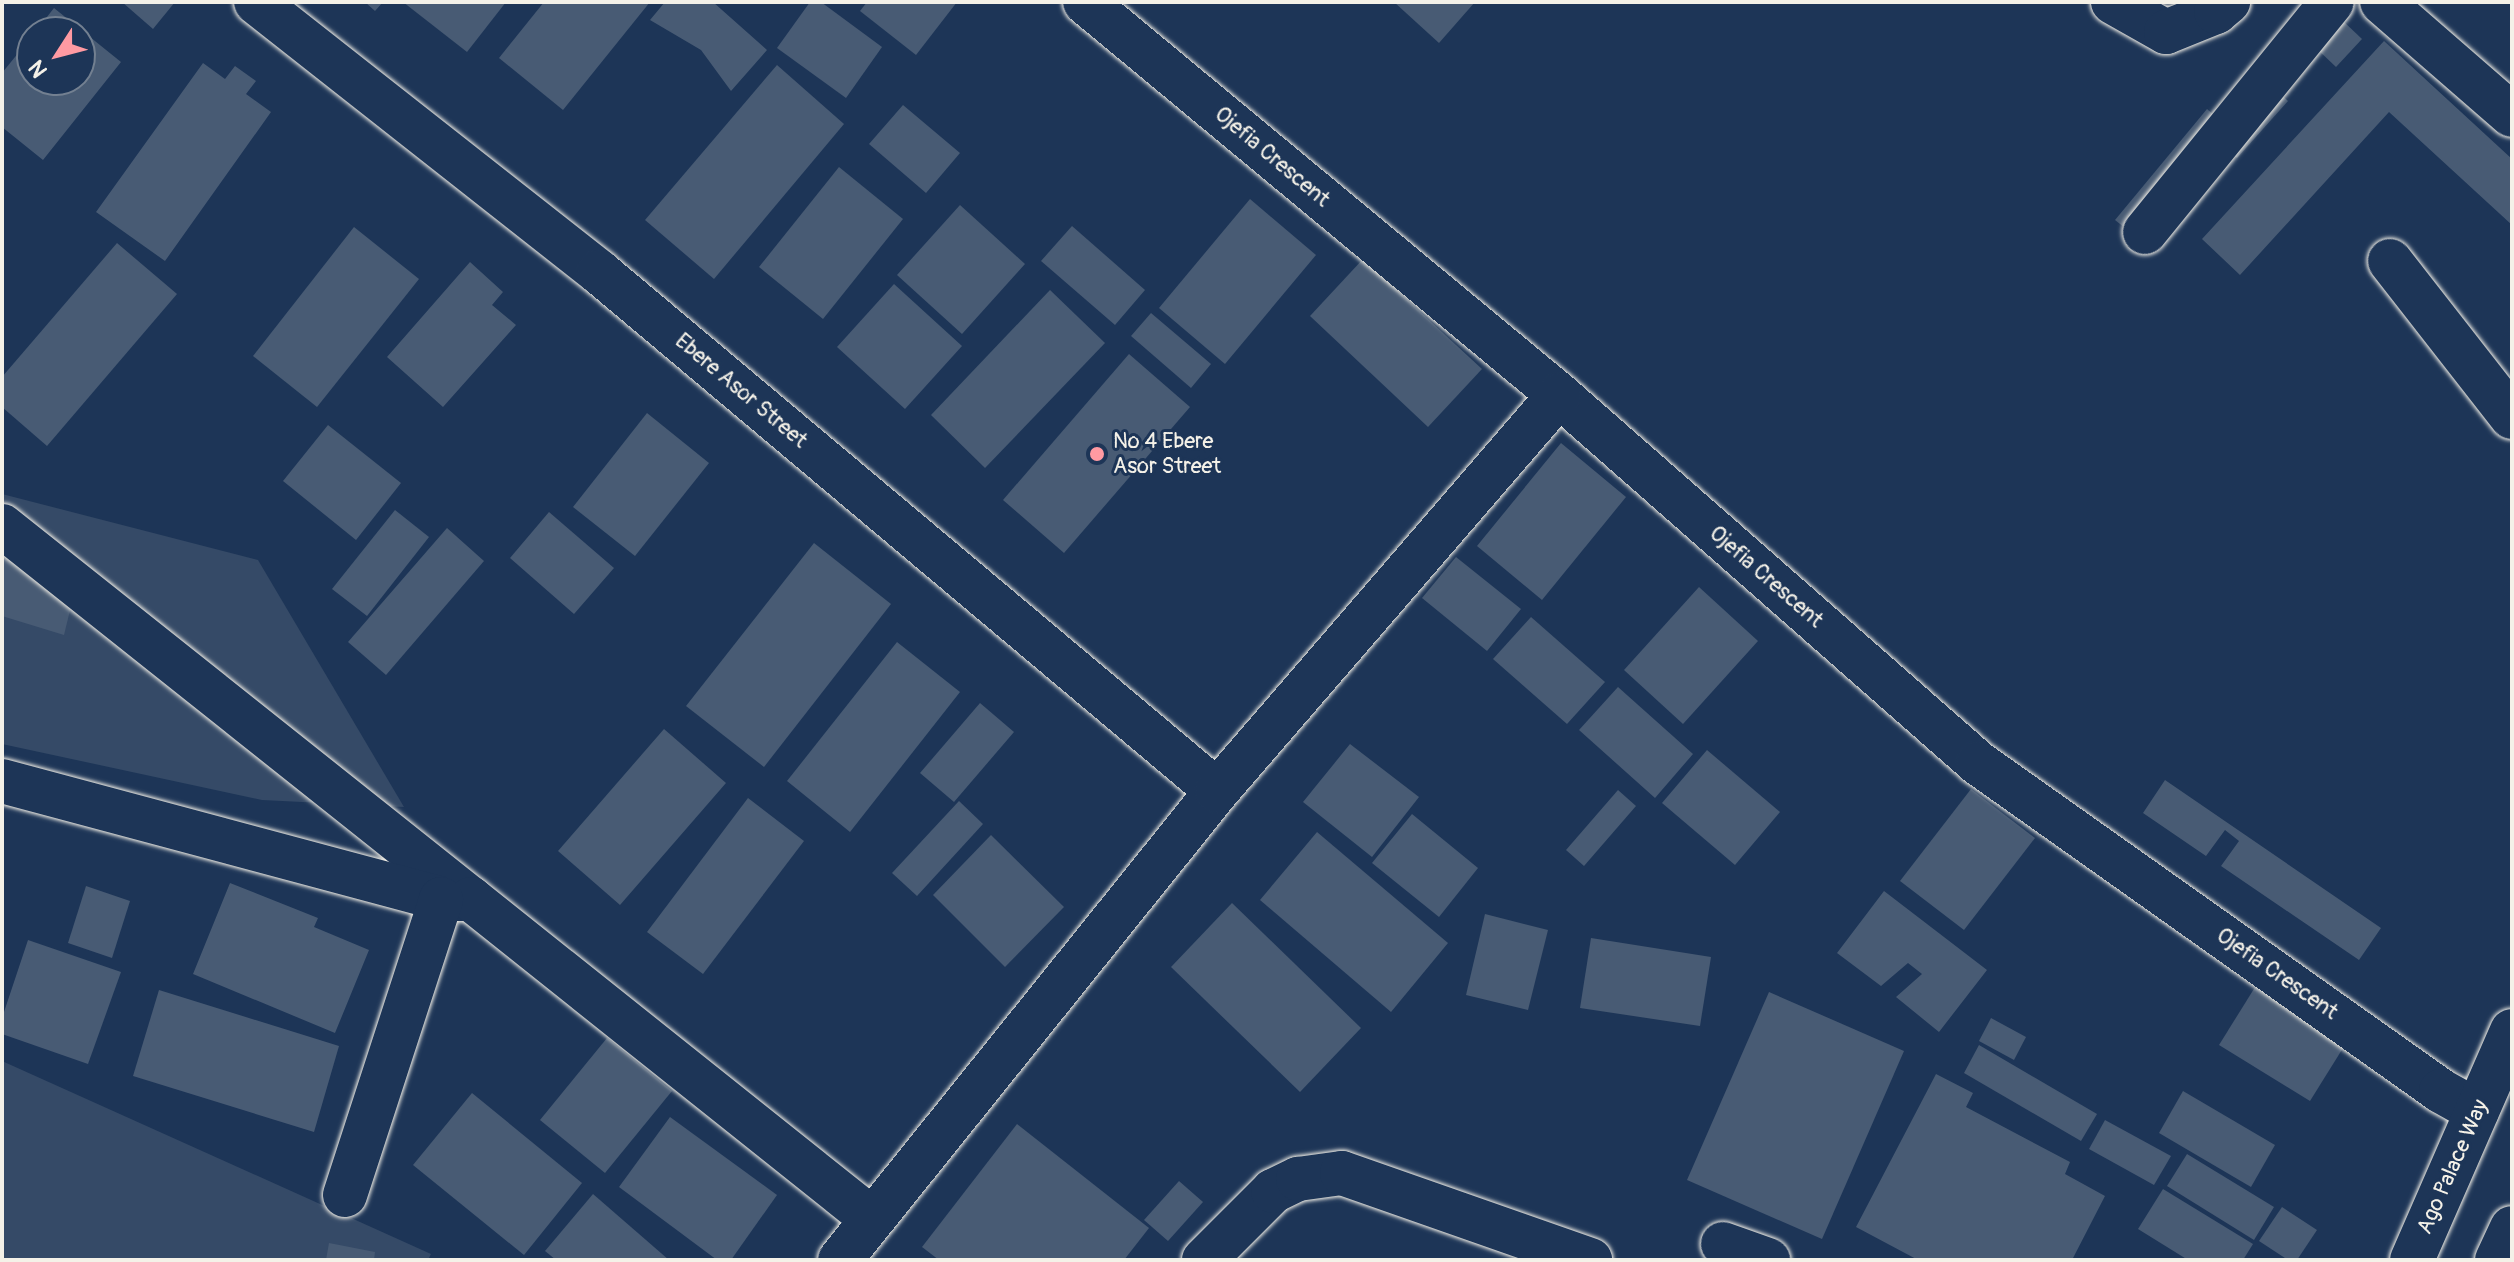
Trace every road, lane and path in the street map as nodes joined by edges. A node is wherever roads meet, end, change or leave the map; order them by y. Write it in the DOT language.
graph roads {
  1 [pos="256,2"];
  2 [pos="1085,2"];
  3 [pos="2113,2"];
  4 [pos="2228,2"];
  5 [pos="2332,2"];
  6 [pos="2382,2"];
  7 [pos="2512,115"];
  8 [pos="2145,232"];
  9 [pos="2390,261"];
  10 [pos="1559,395"];
  11 [pos="2512,417"];
  12 [pos="2,526"];
  13 [pos="2,781"];
  14 [pos="1217,791"];
  15 [pos="456,899"];
  16 [pos="2512,1031"];
  17 [pos="2477,1111"];
  18 [pos="345,1195"];
  19 [pos="871,1218"];
  20 [pos="2512,1228"];
  21 [pos="1723,1244"];
  22 [pos="840,1260"];
  23 [pos="1204,1260"];
  24 [pos="1590,1260"];
  25 [pos="1768,1260"];
  26 [pos="2412,1260"];
  27 [pos="2497,1260"];
  1 -- 14 [label="street, Ebere Asor Street"];
  2 -- 10 [label="street, Ojefia Crescent"];
  3 -- 4 [label="street"];
  5 -- 8 [label="street"];
  6 -- 7 [label="street"];
  9 -- 11 [label="street"];
  10 -- 14 [label="street"];
  10 -- 17 [label="street, Ojefia Crescent"];
  12 -- 15 [label="street"];
  13 -- 15 [label="street"];
  14 -- 19 [label="street"];
  15 -- 18 [label="street"];
  15 -- 19 [label="street"];
  16 -- 17 [label="street, Ago Palace Way"];
  17 -- 26 [label="street, Ago Palace Way"];
  19 -- 22 [label="street"];
  20 -- 27 [label="street"];
  21 -- 25 [label="street"];
  23 -- 24 [label="street"];
}
